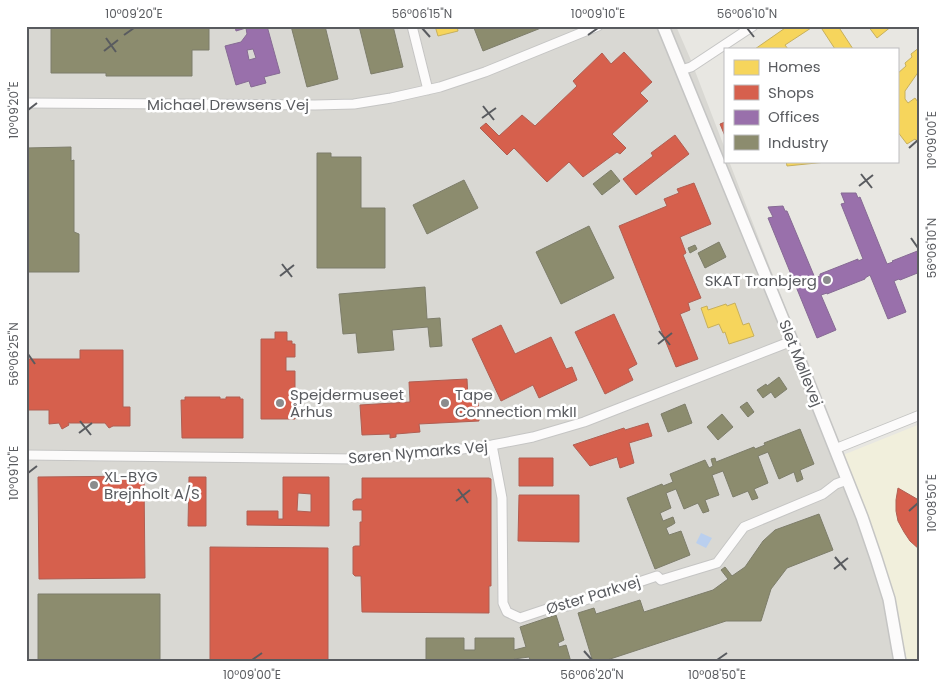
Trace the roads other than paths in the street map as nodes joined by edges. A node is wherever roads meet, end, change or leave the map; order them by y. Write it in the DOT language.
graph roads {
  1 [pos="412,26"];
  2 [pos="598,26"];
  3 [pos="663,26"];
  4 [pos="753,26"];
  5 [pos="681,70"];
  6 [pos="428,90"];
  7 [pos="26,103"];
  8 [pos="792,341"];
  9 [pos="920,414"];
  10 [pos="492,445"];
  11 [pos="835,449"];
  12 [pos="26,456"];
  13 [pos="848,480"];
  14 [pos="900,662"];
  1 -- 6 [label="street"];
  2 -- 6 [label="street, Michael Drewsens Vej"];
  3 -- 5 [label="street, Slet Møllevej"];
  4 -- 5 [label="street"];
  5 -- 8 [label="street, Slet Møllevej"];
  6 -- 7 [label="street, Michael Drewsens Vej"];
  8 -- 10 [label="street, Søren Nymarks Vej"];
  8 -- 11 [label="street, Slet Møllevej"];
  9 -- 11 [label="street"];
  10 -- 12 [label="street, Søren Nymarks Vej"];
  10 -- 13 [label="street, Øster Parkvej"];
  11 -- 13 [label="street, Slet Møllevej"];
  13 -- 14 [label="street, Slet Møllevej"];
}
